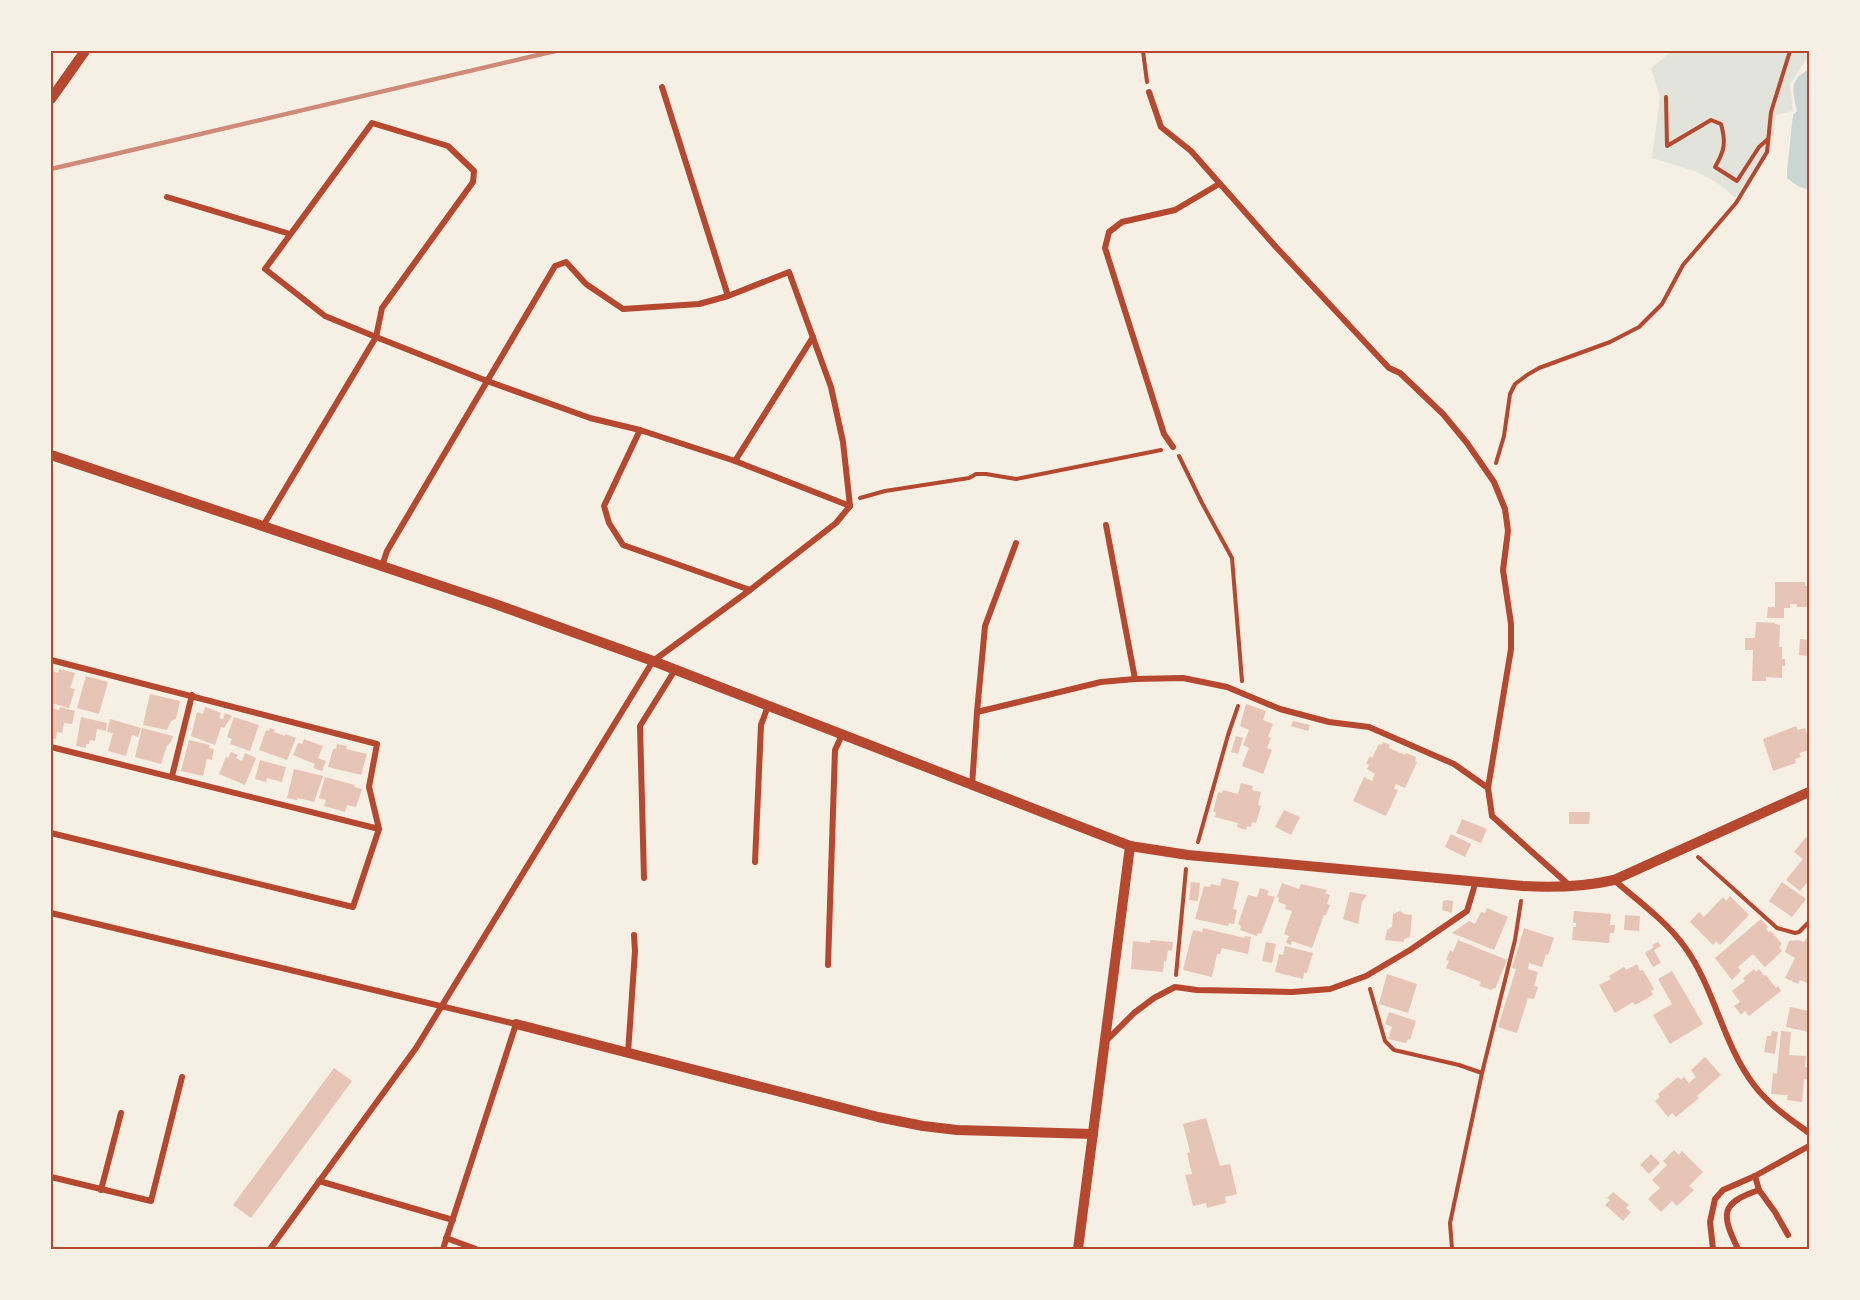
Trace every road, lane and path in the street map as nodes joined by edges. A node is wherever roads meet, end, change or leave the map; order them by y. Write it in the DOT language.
graph roads {
  1 [pos="85,51"];
  2 [pos="1143,51"];
  3 [pos="1790,51"];
  4 [pos="662,87"];
  5 [pos="1149,92"];
  6 [pos="1666,97"];
  7 [pos="51,99"];
  8 [pos="1769,139"];
  9 [pos="1219,184"];
  10 [pos="167,197"];
  11 [pos="290,234"];
  12 [pos="728,296"];
  13 [pos="376,337"];
  14 [pos="813,337"];
  15 [pos="487,381"];
  16 [pos="639,430"];
  17 [pos="1173,447"];
  18 [pos="51,455"];
  19 [pos="735,461"];
  20 [pos="1491,478"];
  21 [pos="850,506"];
  22 [pos="1106,525"];
  23 [pos="263,527"];
  24 [pos="1016,543"];
  25 [pos="382,566"];
  26 [pos="750,590"];
  27 [pos="51,660"];
  28 [pos="653,661"];
  29 [pos="675,670"];
  30 [pos="1136,679"];
  31 [pos="1243,693"];
  32 [pos="192,695"];
  33 [pos="768,706"];
  34 [pos="977,712"];
  35 [pos="842,735"];
  36 [pos="51,747"];
  37 [pos="172,776"];
  38 [pos="972,786"];
  39 [pos="1488,788"];
  40 [pos="1809,792"];
  41 [pos="379,828"];
  42 [pos="51,833"];
  43 [pos="1130,846"];
  44 [pos="1687,847"];
  45 [pos="1192,855"];
  46 [pos="755,862"];
  47 [pos="644,878"];
  48 [pos="1614,880"];
  49 [pos="1476,881"];
  50 [pos="1523,886"];
  51 [pos="1571,888"];
  52 [pos="51,913"];
  53 [pos="1809,922"];
  54 [pos="634,935"];
  55 [pos="828,965"];
  56 [pos="1366,976"];
  57 [pos="1175,987"];
  58 [pos="441,1006"];
  59 [pos="516,1024"];
  60 [pos="1105,1043"];
  61 [pos="628,1053"];
  62 [pos="1482,1073"];
  63 [pos="182,1077"];
  64 [pos="121,1113"];
  65 [pos="1809,1133"];
  66 [pos="1094,1134"];
  67 [pos="1809,1146"];
  68 [pos="1755,1176"];
  69 [pos="51,1178"];
  70 [pos="319,1181"];
  71 [pos="101,1190"];
  72 [pos="1759,1190"];
  73 [pos="453,1220"];
  74 [pos="1788,1235"];
  75 [pos="446,1238"];
  76 [pos="270,1249"];
  77 [pos="443,1249"];
  78 [pos="476,1249"];
  79 [pos="1078,1249"];
  80 [pos="1452,1249"];
  81 [pos="1713,1249"];
  82 [pos="1738,1249"];
  1 -- 7 [label="street"];
  2 -- 5 [label="path"];
  3 -- 8 [label="path"];
  4 -- 12 [label="street"];
  5 -- 9 [label="street"];
  6 -- 8 [label="path"];
  8 -- 20 [label="path"];
  9 -- 17 [label="street"];
  9 -- 20 [label="street"];
  10 -- 11 [label="street"];
  11 -- 13 [label="street"];
  11 -- 13 [label="street"];
  12 -- 14 [label="street"];
  12 -- 15 [label="street"];
  13 -- 15 [label="street"];
  13 -- 23 [label="street"];
  14 -- 19 [label="street"];
  14 -- 21 [label="street"];
  15 -- 16 [label="street"];
  15 -- 25 [label="street"];
  16 -- 19 [label="street"];
  16 -- 26 [label="street"];
  17 -- 21 [label="path"];
  17 -- 31 [label="path"];
  18 -- 23 [label="street"];
  19 -- 21 [label="street"];
  20 -- 39 [label="street"];
  21 -- 26 [label="street"];
  22 -- 30 [label="street"];
  23 -- 25 [label="street"];
  24 -- 34 [label="street"];
  25 -- 28 [label="street"];
  26 -- 28 [label="street"];
  27 -- 32 [label="street"];
  28 -- 29 [label="street"];
  28 -- 58 [label="street"];
  29 -- 33 [label="street"];
  29 -- 47 [label="street"];
  30 -- 31 [label="street"];
  30 -- 34 [label="street"];
  31 -- 39 [label="street"];
  31 -- 45 [label="path"];
  32 -- 37 [label="street"];
  32 -- 41 [label="street"];
  33 -- 35 [label="street"];
  33 -- 46 [label="street"];
  34 -- 38 [label="street"];
  35 -- 38 [label="street"];
  35 -- 55 [label="street"];
  36 -- 37 [label="street"];
  37 -- 41 [label="street"];
  38 -- 43 [label="street"];
  39 -- 51 [label="street"];
  40 -- 44 [label="street"];
  41 -- 42 [label="street"];
  43 -- 45 [label="street"];
  43 -- 60 [label="street"];
  44 -- 48 [label="street"];
  44 -- 53 [label="path"];
  45 -- 49 [label="street"];
  45 -- 57 [label="path"];
  48 -- 51 [label="street"];
  48 -- 65 [label="street"];
  49 -- 50 [label="street"];
  49 -- 56 [label="street"];
  50 -- 51 [label="street"];
  50 -- 62 [label="path"];
  52 -- 58 [label="street"];
  54 -- 61 [label="street"];
  56 -- 57 [label="street"];
  56 -- 62 [label="path"];
  57 -- 60 [label="street"];
  58 -- 59 [label="street"];
  58 -- 70 [label="street"];
  59 -- 61 [label="street"];
  59 -- 73 [label="street"];
  60 -- 66 [label="street"];
  61 -- 66 [label="street"];
  62 -- 80 [label="path"];
  63 -- 71 [label="street"];
  64 -- 71 [label="street"];
  66 -- 79 [label="street"];
  67 -- 68 [label="street"];
  68 -- 72 [label="street"];
  68 -- 81 [label="street"];
  69 -- 71 [label="street"];
  70 -- 73 [label="street"];
  70 -- 76 [label="street"];
  72 -- 74 [label="street"];
  72 -- 82 [label="street"];
  73 -- 75 [label="street"];
  75 -- 77 [label="street"];
  75 -- 78 [label="street"];
}
